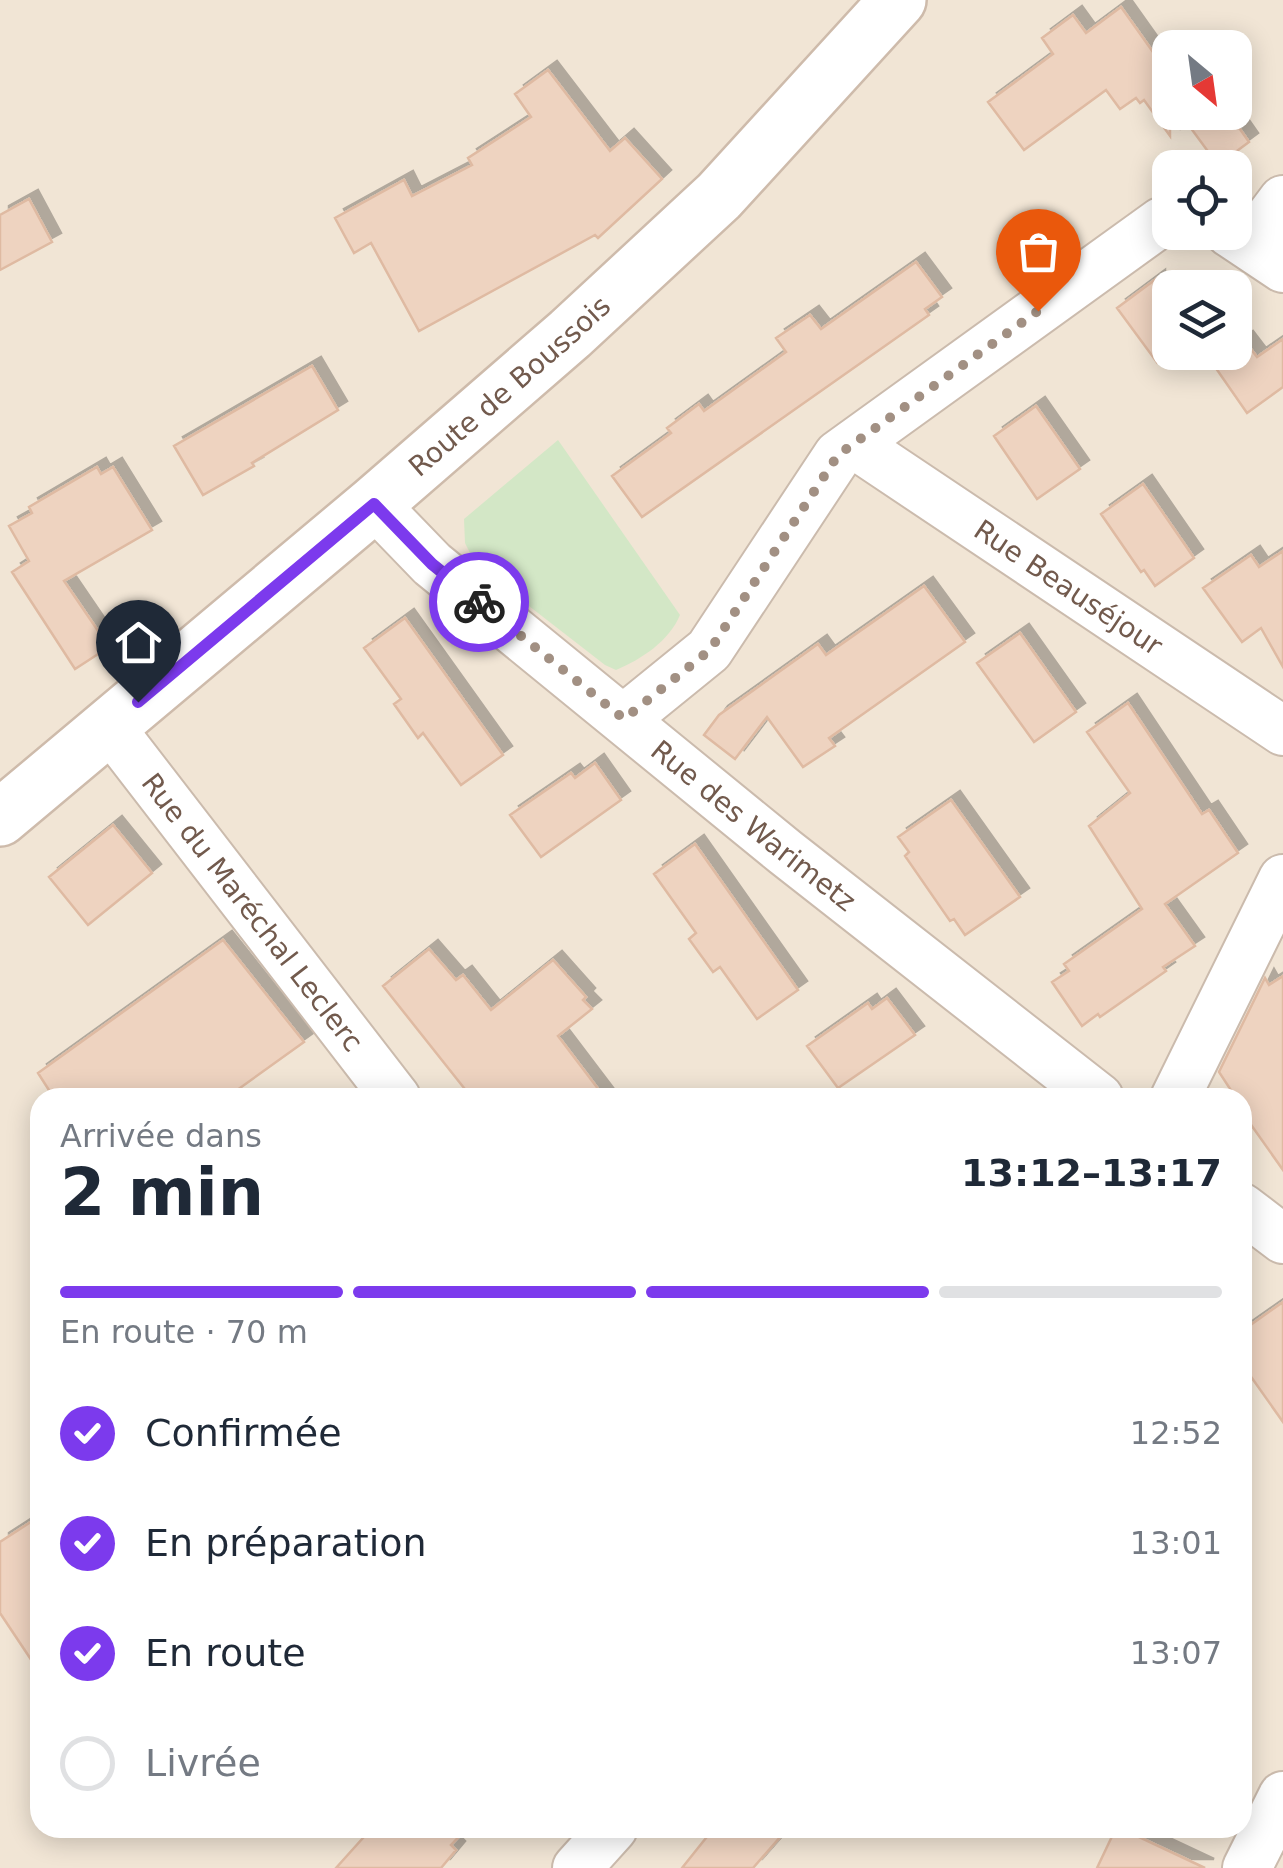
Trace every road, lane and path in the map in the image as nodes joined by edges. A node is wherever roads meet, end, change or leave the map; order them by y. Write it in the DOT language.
graph roads {
  1 [pos="898,0"];
  2 [pos="1283,200"];
  3 [pos="1152,232"];
  4 [pos="1254,248"];
  5 [pos="854,444"];
  6 [pos="374,504"];
  7 [pos="624,719"];
  8 [pos="109,726"];
  9 [pos="1283,731"];
  10 [pos="0,818"];
  11 [pos="1283,879"];
  12 [pos="388,1088"];
  13 [pos="1086,1088"];
  14 [pos="1181,1088"];
  15 [pos="1252,1216"];
  16 [pos="1283,1240"];
  17 [pos="1283,1796"];
  18 [pos="604,1838"];
  19 [pos="577,1868"];
  20 [pos="1247,1868"];
  1 -- 6 [label="street, Route de Boussois"];
  2 -- 4 [label="street"];
  3 -- 5 [label="street"];
  5 -- 7 [label="street"];
  5 -- 9 [label="street, Rue Beauséjour"];
  6 -- 7 [label="street, Rue des Warimetz"];
  6 -- 8 [label="street, Route de Boussois"];
  7 -- 13 [label="street, Rue des Warimetz"];
  8 -- 10 [label="street, Route de Boussois"];
  8 -- 12 [label="street, Rue du Maréchal Leclerc"];
  11 -- 14 [label="street"];
  15 -- 16 [label="street"];
  17 -- 20 [label="street"];
  18 -- 19 [label="street"];
}
